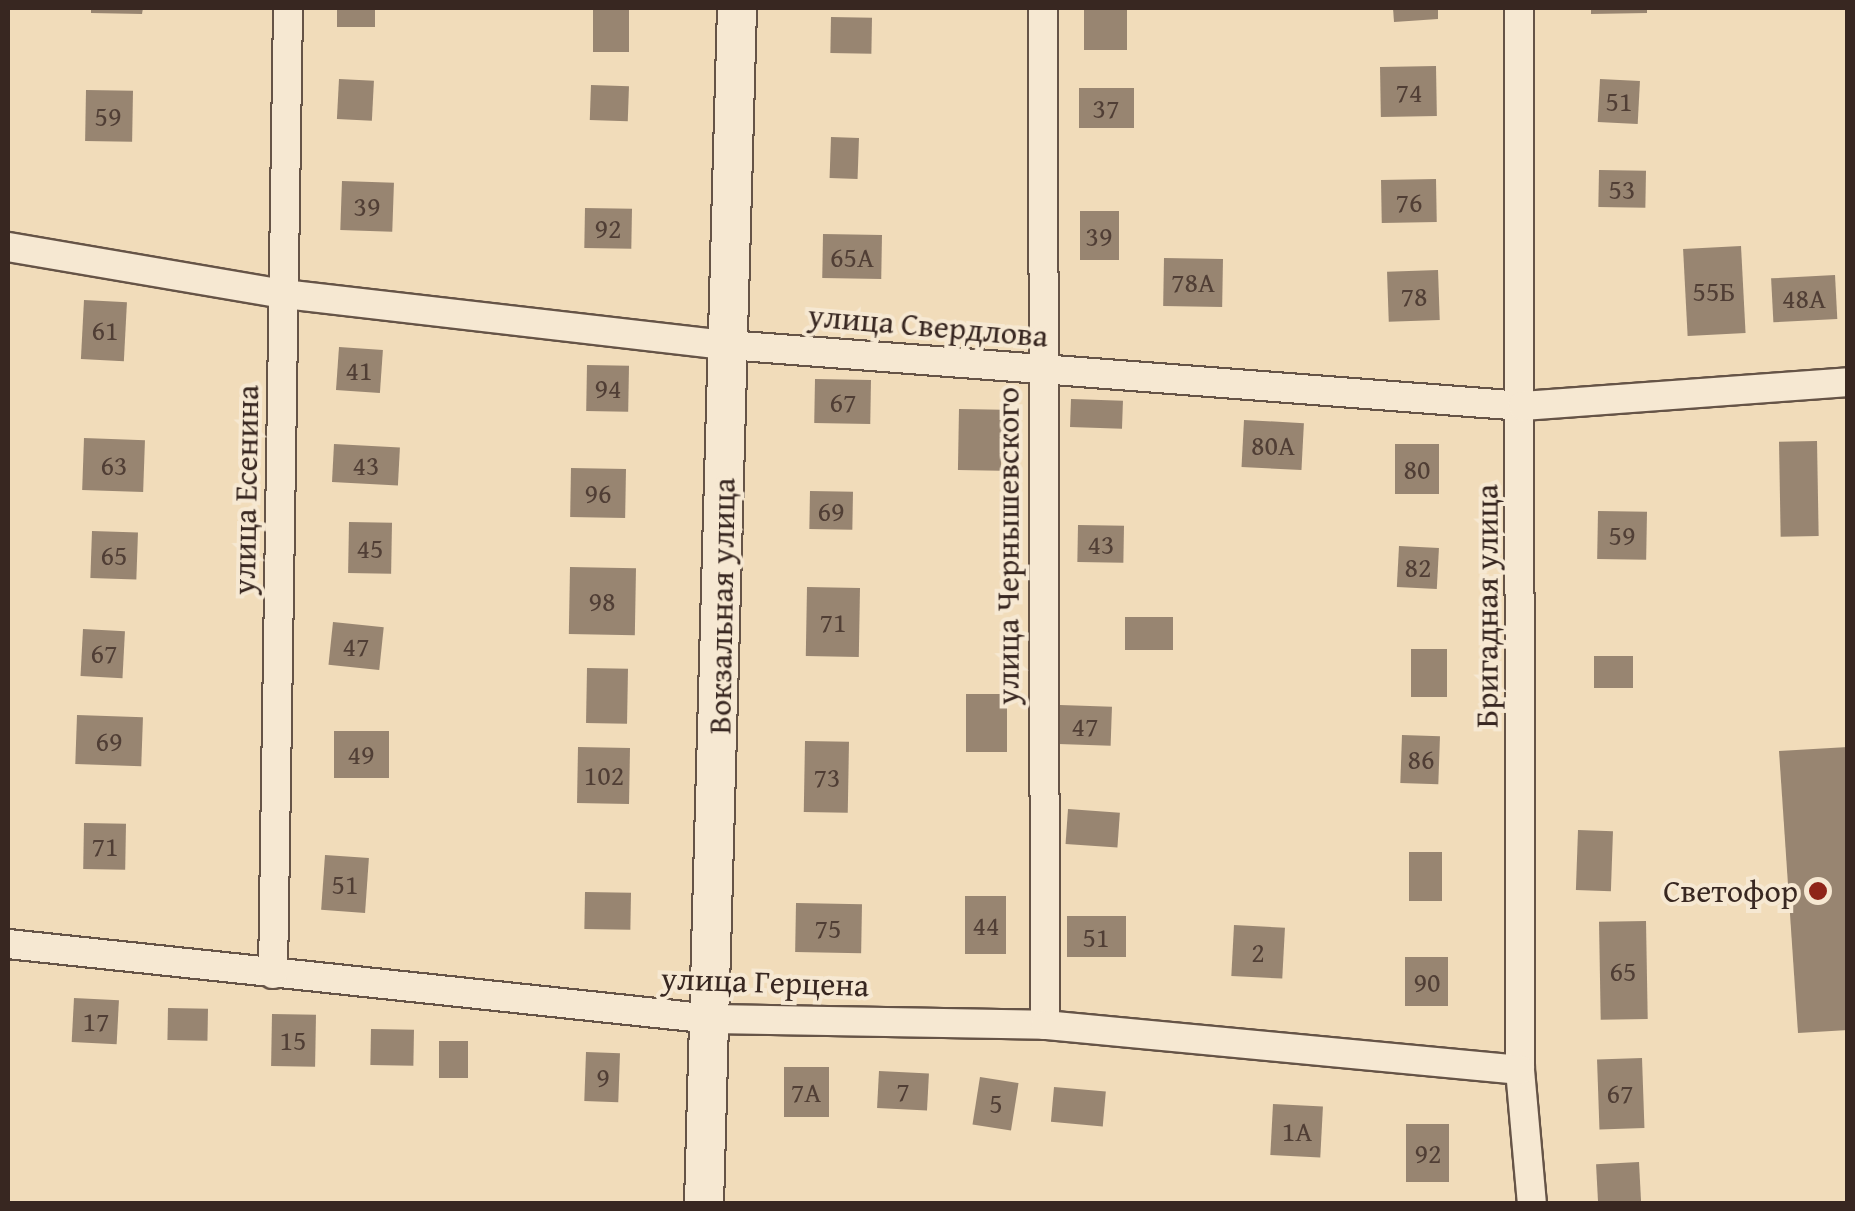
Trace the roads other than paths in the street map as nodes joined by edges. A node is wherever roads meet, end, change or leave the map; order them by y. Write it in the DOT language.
graph roads {
  1 [pos="288,8"];
  2 [pos="737,8"];
  3 [pos="1042,8"];
  4 [pos="1519,8"];
  5 [pos="8,246"];
  6 [pos="284,294"];
  7 [pos="728,345"];
  8 [pos="1042,370"];
  9 [pos="1848,382"];
  10 [pos="1523,406"];
  11 [pos="8,944"];
  12 [pos="273,974"];
  13 [pos="712,1019"];
  14 [pos="1045,1025"];
  15 [pos="1520,1070"];
  16 [pos="704,1204"];
  17 [pos="1532,1204"];
  1 -- 6 [label="street, улица Есенина"];
  2 -- 7 [label="main road, Вокзальная улица"];
  3 -- 8 [label="street, улица Чернышевского"];
  4 -- 10 [label="street, Бригадная улица"];
  5 -- 6 [label="street, улица Свердлова"];
  6 -- 7 [label="street, улица Свердлова"];
  6 -- 12 [label="street, улица Есенина"];
  7 -- 8 [label="street, улица Свердлова"];
  7 -- 13 [label="main road, Вокзальная улица"];
  8 -- 10 [label="street, улица Свердлова"];
  8 -- 14 [label="street, улица Чернышевского"];
  9 -- 10 [label="street, улица Свердлова"];
  10 -- 15 [label="street, Бригадная улица"];
  11 -- 12 [label="street, улица Герцена"];
  12 -- 13 [label="street, улица Герцена"];
  13 -- 14 [label="street, улица Герцена"];
  13 -- 16 [label="main road, Вокзальная улица"];
  14 -- 15 [label="street, улица Герцена"];
  15 -- 17 [label="street, Бригадная улица"];
}
